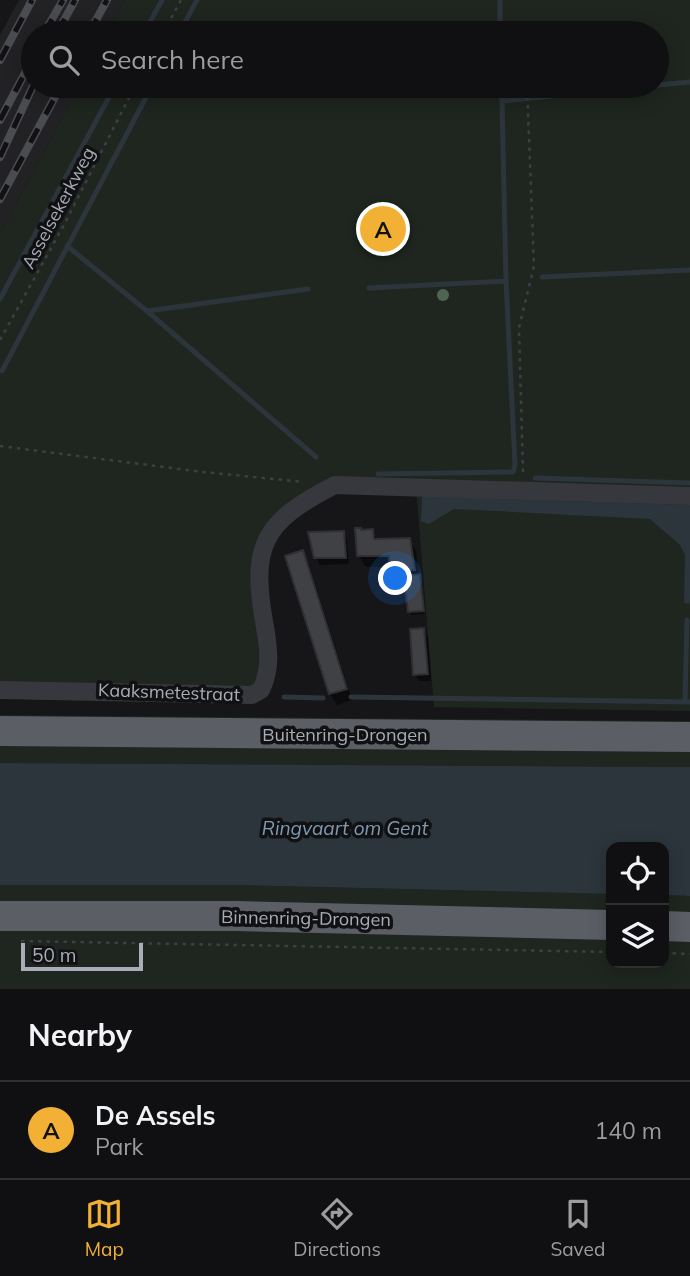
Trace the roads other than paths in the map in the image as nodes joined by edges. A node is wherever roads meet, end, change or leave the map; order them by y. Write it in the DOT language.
graph roads {
  1 [pos="690,496"];
  2 [pos="0,690"];
  3 [pos="0,731"];
  4 [pos="690,737"];
  5 [pos="606,925"];
  6 [pos="669,926"];
  7 [pos="690,927"];
  8 [pos="7,928"];
  1 -- 2 [label="street, Kaaksmetestraat"];
  3 -- 4 [label="highway, Buitenring-Drongen"];
  5 -- 8 [label="highway, Binnenring-Drongen"];
  6 -- 7 [label="highway"];
}
